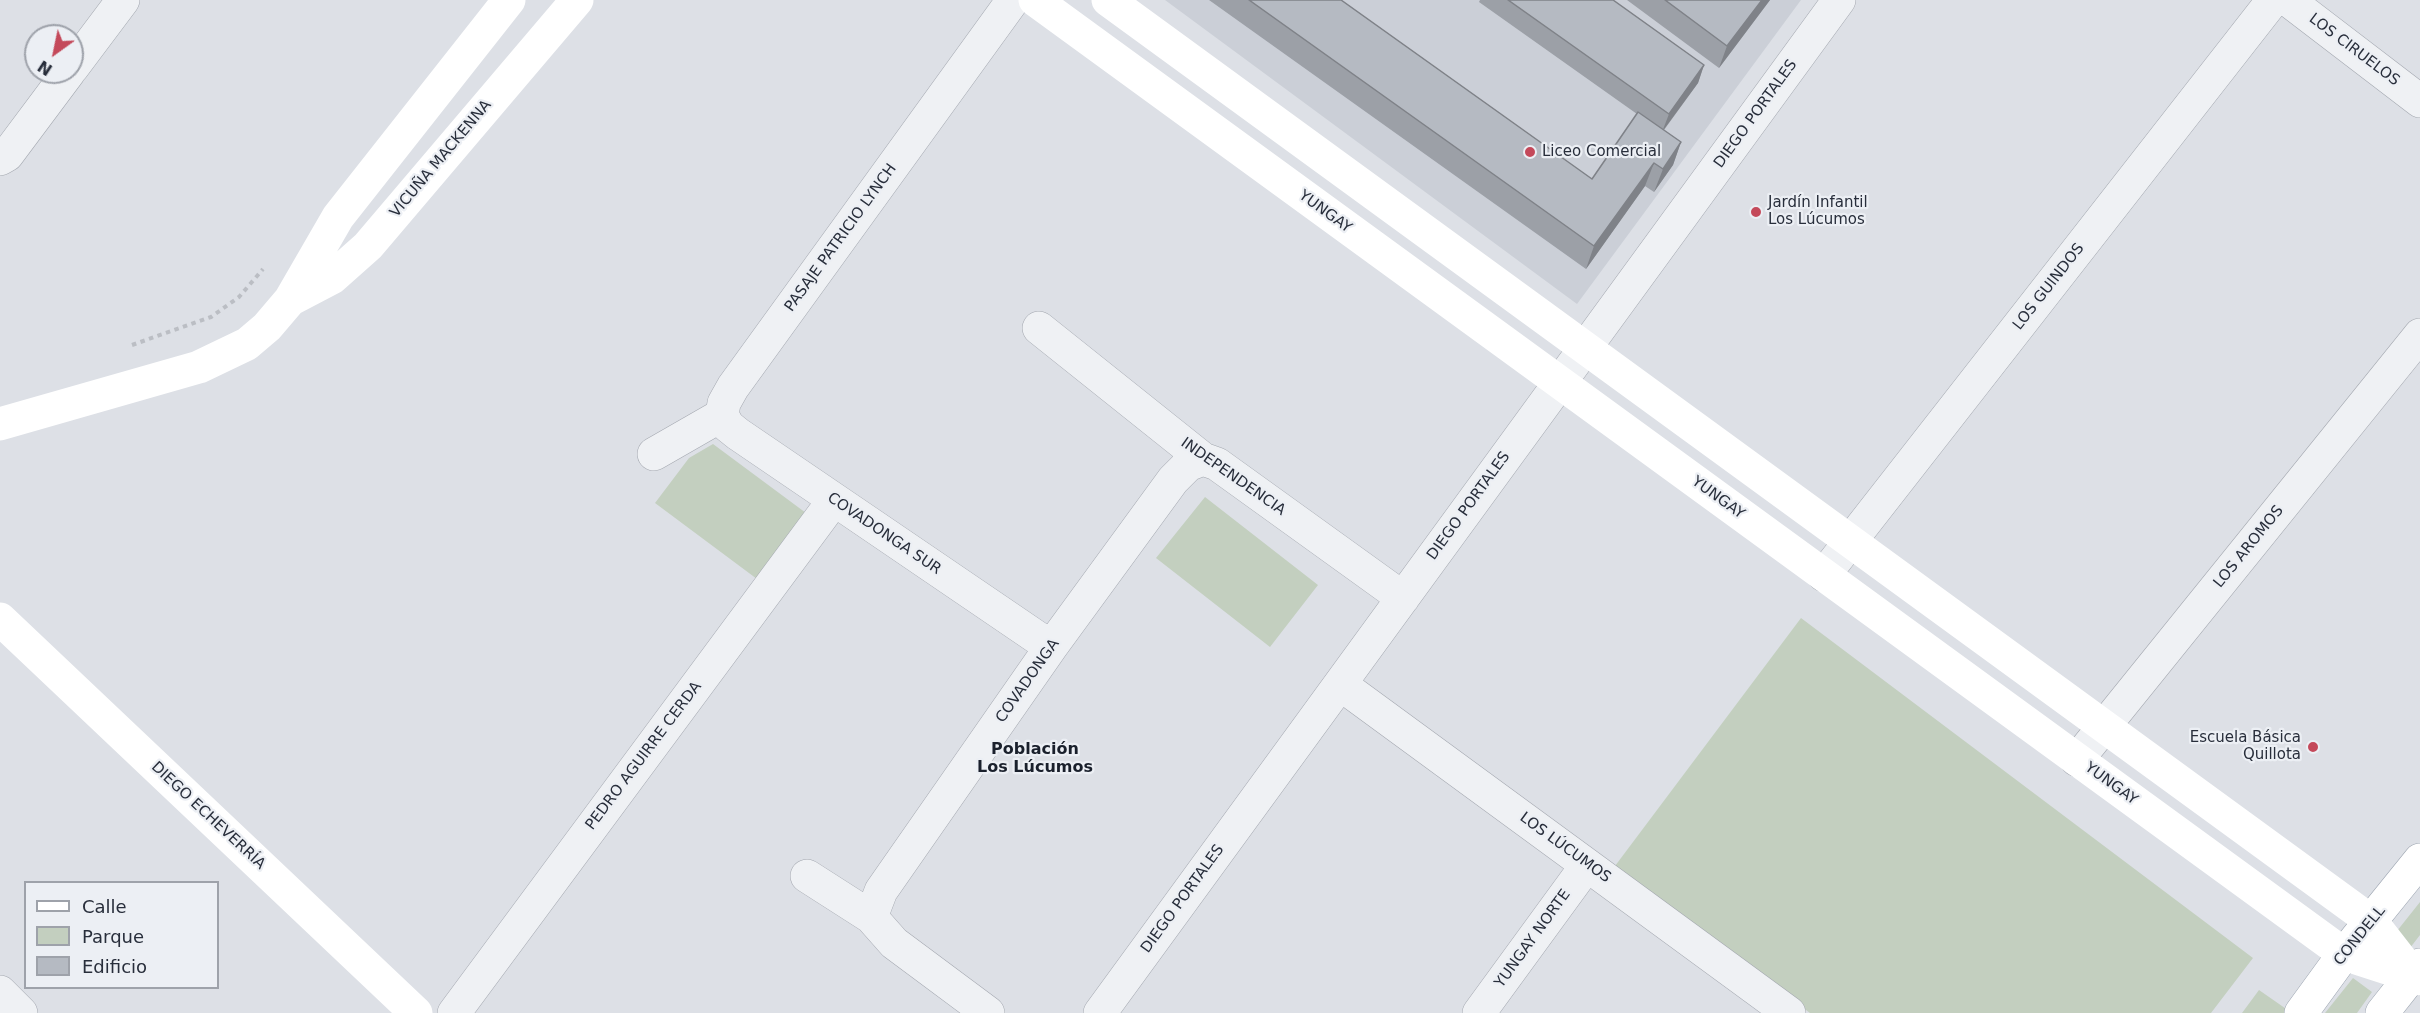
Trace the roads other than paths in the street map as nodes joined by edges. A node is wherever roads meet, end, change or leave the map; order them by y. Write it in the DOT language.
graph roads {
  1 [pos="123,0"];
  2 [pos="509,0"];
  3 [pos="577,0"];
  4 [pos="1013,0"];
  5 [pos="1035,0"];
  6 [pos="1108,0"];
  7 [pos="1839,0"];
  8 [pos="2273,0"];
  9 [pos="2288,0"];
  10 [pos="84,52"];
  11 [pos="60,84"];
  12 [pos="2420,101"];
  13 [pos="0,159"];
  14 [pos="290,300"];
  15 [pos="1039,328"];
  16 [pos="2420,335"];
  17 [pos="1584,348"];
  18 [pos="1559,382"];
  19 [pos="722,416"];
  20 [pos="0,424"];
  21 [pos="654,454"];
  22 [pos="1203,459"];
  23 [pos="834,500"];
  24 [pos="1850,542"];
  25 [pos="1824,575"];
  26 [pos="1403,598"];
  27 [pos="0,619"];
  28 [pos="1051,647"];
  29 [pos="1340,684"];
  30 [pos="2104,727"];
  31 [pos="2077,760"];
  32 [pos="2420,860"];
  33 [pos="1587,865"];
  34 [pos="807,876"];
  35 [pos="871,917"];
  36 [pos="2371,921"];
  37 [pos="2344,954"];
  38 [pos="2417,975"];
  39 [pos="0,992"];
  40 [pos="405,1009"];
  41 [pos="21,1013"];
  42 [pos="454,1013"];
  43 [pos="988,1013"];
  44 [pos="1100,1013"];
  45 [pos="1479,1013"];
  46 [pos="1789,1013"];
  47 [pos="2301,1013"];
  48 [pos="2382,1013"];
  1 -- 10 [label="street"];
  2 -- 14 [label="street, VICUÑA MACKENNA"];
  3 -- 14 [label="street, VICUÑA MACKENNA"];
  4 -- 19 [label="street, PASAJE PATRICIO LYNCH"];
  5 -- 18 [label="street, YUNGAY"];
  6 -- 17 [label="street"];
  7 -- 17 [label="street, DIEGO PORTALES"];
  8 -- 24 [label="street, LOS GUINDOS"];
  9 -- 12 [label="street, LOS CIRUELOS"];
  11 -- 13 [label="street"];
  14 -- 20 [label="street, VICUÑA MACKENNA"];
  15 -- 22 [label="street, INDEPENDENCIA"];
  16 -- 30 [label="street, LOS AROMOS"];
  17 -- 18 [label="street, DIEGO PORTALES"];
  17 -- 24 [label="street"];
  18 -- 25 [label="street, YUNGAY"];
  18 -- 26 [label="street, DIEGO PORTALES"];
  19 -- 21 [label="street"];
  19 -- 23 [label="street, COVADONGA SUR"];
  22 -- 26 [label="street, INDEPENDENCIA"];
  22 -- 28 [label="street, COVADONGA"];
  23 -- 28 [label="street, COVADONGA SUR"];
  23 -- 42 [label="street, PEDRO AGUIRRE CERDA"];
  24 -- 25 [label="street, LOS GUINDOS"];
  24 -- 30 [label="street"];
  25 -- 31 [label="street, YUNGAY"];
  26 -- 29 [label="street, DIEGO PORTALES"];
  27 -- 40 [label="street, DIEGO ECHEVERRÍA"];
  28 -- 35 [label="street, COVADONGA"];
  29 -- 33 [label="street, LOS LÚCUMOS"];
  29 -- 44 [label="street, DIEGO PORTALES"];
  30 -- 31 [label="street, LOS AROMOS"];
  30 -- 36 [label="street"];
  31 -- 37 [label="street, YUNGAY"];
  32 -- 36 [label="street, CONDELL"];
  33 -- 45 [label="street, YUNGAY NORTE"];
  33 -- 46 [label="street, LOS LÚCUMOS"];
  34 -- 35 [label="street"];
  35 -- 43 [label="street"];
  36 -- 37 [label="street, CONDELL"];
  36 -- 38 [label="street"];
  37 -- 38 [label="street, YUNGAY"];
  37 -- 47 [label="street, CONDELL"];
  38 -- 48 [label="street"];
  39 -- 41 [label="street"];
}
